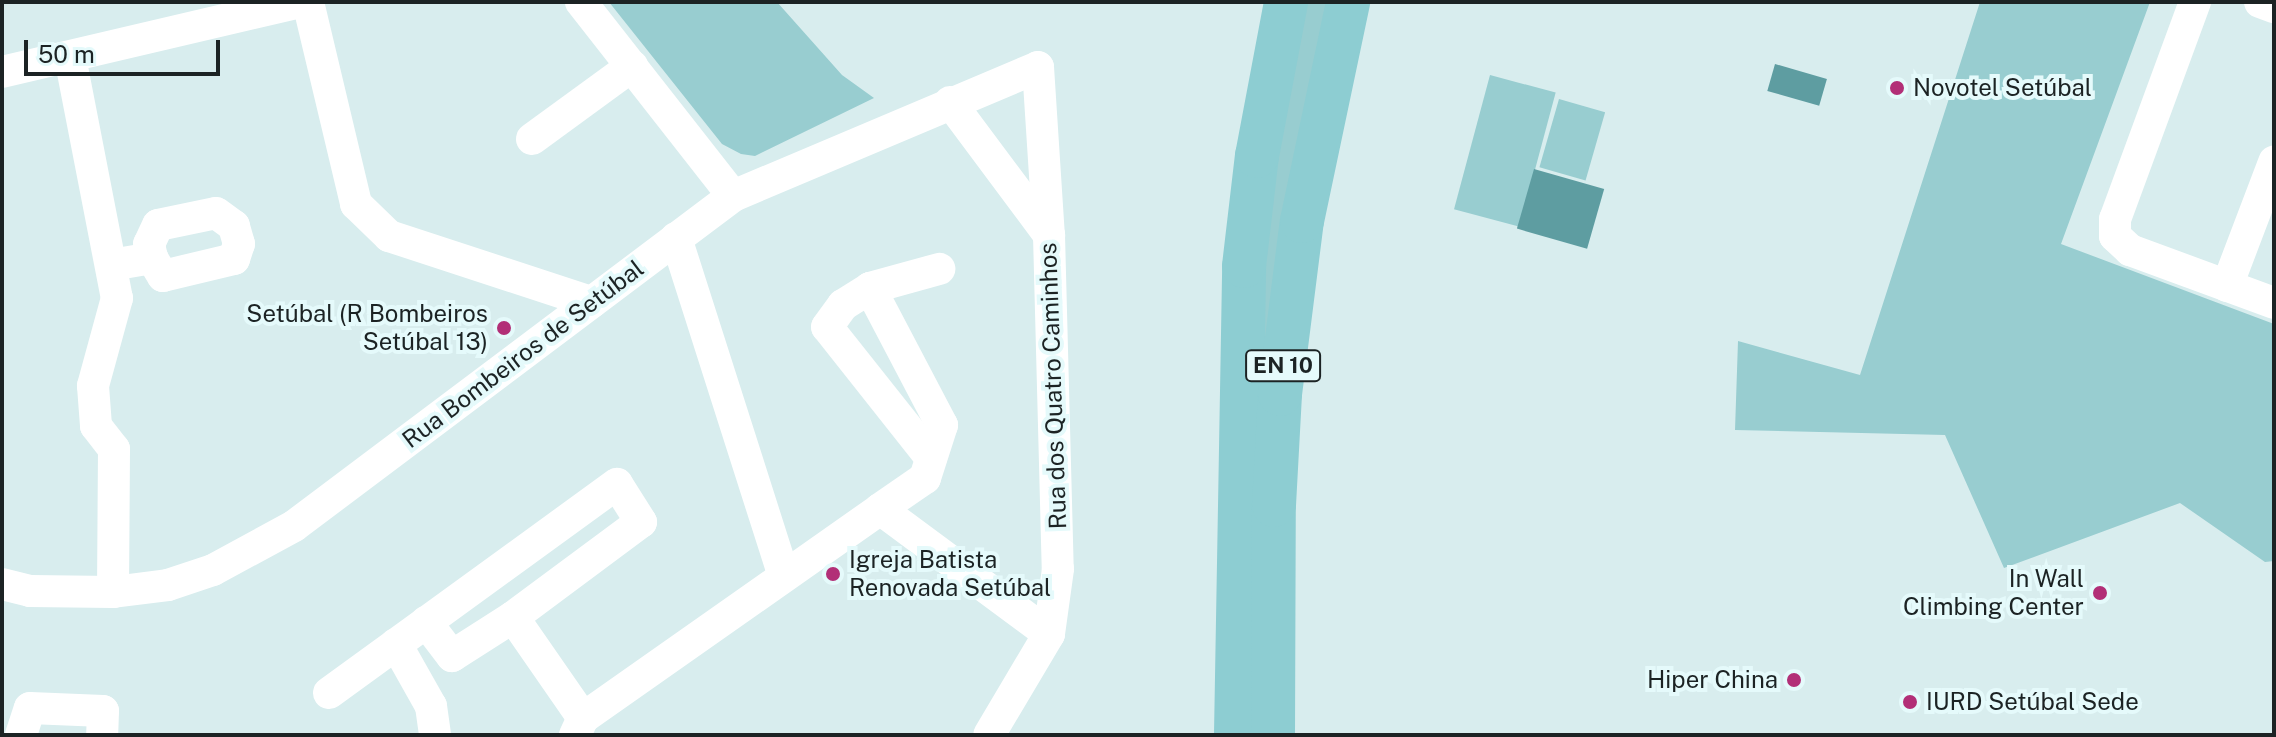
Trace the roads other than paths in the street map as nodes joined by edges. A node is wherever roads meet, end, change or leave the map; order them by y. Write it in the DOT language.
graph roads {
  1 [pos="301,2"];
  2 [pos="308,2"];
  3 [pos="581,2"];
  4 [pos="1286,2"];
  5 [pos="2195,2"];
  6 [pos="2260,2"];
  7 [pos="2274,7"];
  8 [pos="1346,12"];
  9 [pos="70,57"];
  10 [pos="632,66"];
  11 [pos="1038,67"];
  12 [pos="2,72"];
  13 [pos="950,102"];
  14 [pos="532,139"];
  15 [pos="2274,162"];
  16 [pos="733,196"];
  17 [pos="1049,235"];
  18 [pos="676,238"];
  19 [pos="152,258"];
  20 [pos="111,265"];
  21 [pos="939,269"];
  22 [pos="2227,286"];
  23 [pos="870,288"];
  24 [pos="591,302"];
  25 [pos="2274,303"];
  26 [pos="931,458"];
  27 [pos="880,509"];
  28 [pos="783,574"];
  29 [pos="2,584"];
  30 [pos="113,592"];
  31 [pos="513,617"];
  32 [pos="426,622"];
  33 [pos="1049,634"];
  34 [pos="396,644"];
  35 [pos="329,693"];
  36 [pos="579,726"];
  37 [pos="21,735"];
  38 [pos="102,735"];
  39 [pos="435,735"];
  40 [pos="989,735"];
  41 [pos="1236,735"];
  42 [pos="1273,735"];
  1 -- 9 [label="street"];
  2 -- 24 [label="street"];
  3 -- 10 [label="street"];
  4 -- 41 [label="main road, EN 10"];
  5 -- 22 [label="street"];
  6 -- 7 [label="street"];
  8 -- 42 [label="main road, EN 10"];
  9 -- 12 [label="street"];
  9 -- 20 [label="street"];
  10 -- 14 [label="street"];
  10 -- 16 [label="street"];
  11 -- 13 [label="street, Rua Bombeiros de Setúbal"];
  11 -- 17 [label="street, Rua dos Quatro Caminhos"];
  13 -- 16 [label="street, Rua Bombeiros de Setúbal"];
  13 -- 17 [label="street"];
  15 -- 22 [label="street"];
  16 -- 18 [label="street, Rua Bombeiros de Setúbal"];
  17 -- 33 [label="street, Rua dos Quatro Caminhos"];
  18 -- 24 [label="street, Rua Bombeiros de Setúbal"];
  18 -- 28 [label="street"];
  19 -- 20 [label="street"];
  20 -- 30 [label="street"];
  21 -- 23 [label="street"];
  22 -- 25 [label="street"];
  23 -- 26 [label="street"];
  23 -- 26 [label="street"];
  24 -- 30 [label="street, Rua Bombeiros de Setúbal"];
  26 -- 27 [label="street"];
  27 -- 28 [label="street"];
  27 -- 33 [label="street"];
  28 -- 36 [label="street"];
  29 -- 30 [label="street, Rua Bombeiros de Setúbal"];
  31 -- 32 [label="street"];
  31 -- 32 [label="street"];
  31 -- 36 [label="street"];
  32 -- 34 [label="street"];
  33 -- 40 [label="street, Rua dos Quatro Caminhos"];
  34 -- 35 [label="street"];
  34 -- 39 [label="street"];
  37 -- 38 [label="street"];
}
